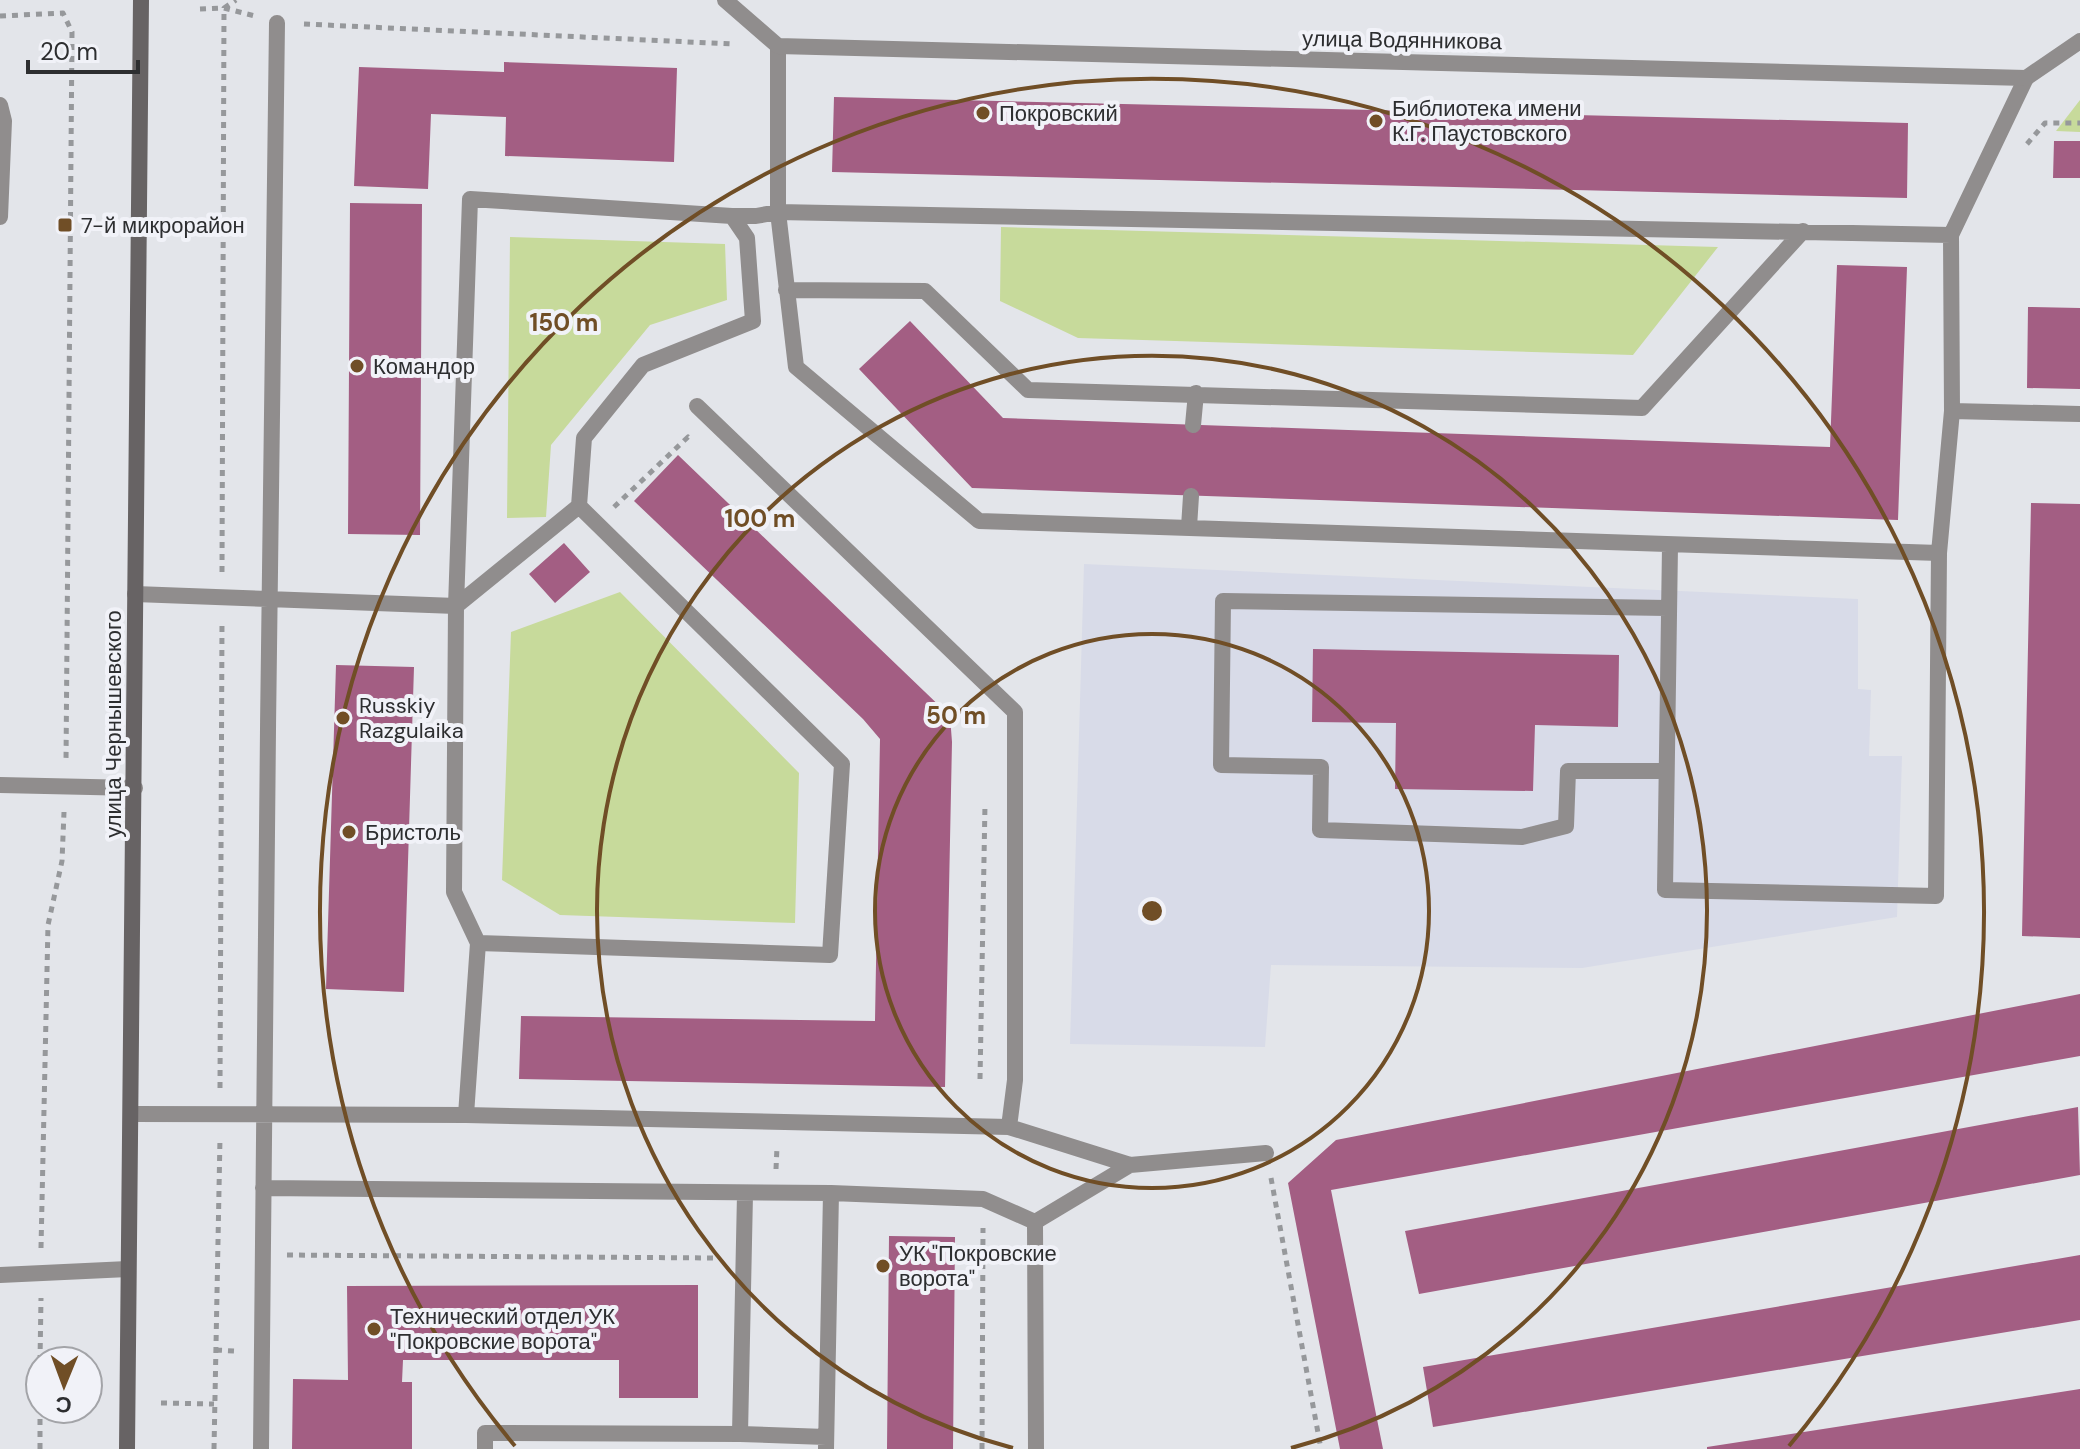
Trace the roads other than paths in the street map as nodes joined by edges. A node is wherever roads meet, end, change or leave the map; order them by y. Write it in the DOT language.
graph roads {
  1 [pos="141,0"];
  2 [pos="725,0"];
  3 [pos="277,23"];
  4 [pos="2080,41"];
  5 [pos="778,46"];
  6 [pos="2026,78"];
  7 [pos="0,105"];
  8 [pos="778,212"];
  9 [pos="732,216"];
  10 [pos="0,217"];
  11 [pos="1803,231"];
  12 [pos="1951,235"];
  13 [pos="786,290"];
  14 [pos="1196,393"];
  15 [pos="697,406"];
  16 [pos="1952,411"];
  17 [pos="2080,414"];
  18 [pos="1193,425"];
  19 [pos="1191,496"];
  20 [pos="579,506"];
  21 [pos="1189,527"];
  22 [pos="1670,546"];
  23 [pos="1939,553"];
  24 [pos="135,594"];
  25 [pos="272,601"];
  26 [pos="456,606"];
  27 [pos="1667,608"];
  28 [pos="1666,771"];
  29 [pos="0,785"];
  30 [pos="135,788"];
  31 [pos="478,943"];
  32 [pos="131,1114"];
  33 [pos="262,1114"];
  34 [pos="466,1115"];
  35 [pos="1009,1127"];
  36 [pos="1266,1153"];
  37 [pos="1130,1165"];
  38 [pos="263,1188"];
  39 [pos="831,1193"];
  40 [pos="745,1194"];
  41 [pos="1035,1222"];
  42 [pos="128,1269"];
  43 [pos="0,1275"];
  44 [pos="740,1434"];
  45 [pos="826,1443"];
  46 [pos="127,1449"];
  47 [pos="261,1449"];
  48 [pos="485,1449"];
  49 [pos="1036,1449"];
  1 -- 24 [label="main road, улица Чернышевского"];
  2 -- 5 [label="street"];
  3 -- 25 [label="street"];
  4 -- 6 [label="street"];
  5 -- 6 [label="street, улица Водянникова"];
  5 -- 8 [label="street"];
  6 -- 12 [label="street"];
  7 -- 10 [label="street"];
  8 -- 9 [label="street"];
  8 -- 11 [label="street"];
  8 -- 13 [label="street"];
  9 -- 20 [label="street"];
  9 -- 26 [label="street"];
  11 -- 12 [label="street"];
  11 -- 14 [label="street"];
  12 -- 16 [label="street"];
  13 -- 14 [label="street"];
  13 -- 21 [label="street"];
  14 -- 18 [label="street"];
  15 -- 35 [label="street"];
  16 -- 17 [label="street"];
  16 -- 23 [label="street"];
  19 -- 21 [label="street"];
  20 -- 26 [label="street"];
  20 -- 31 [label="street"];
  21 -- 22 [label="street"];
  22 -- 23 [label="street"];
  22 -- 27 [label="street"];
  23 -- 28 [label="street"];
  24 -- 25 [label="street"];
  24 -- 30 [label="main road, улица Чернышевского"];
  25 -- 26 [label="street"];
  25 -- 33 [label="street"];
  26 -- 31 [label="street"];
  27 -- 28 [label="street"];
  27 -- 28 [label="street"];
  29 -- 30 [label="street"];
  30 -- 32 [label="main road, улица Чернышевского"];
  31 -- 34 [label="street"];
  32 -- 33 [label="street"];
  32 -- 42 [label="main road, улица Чернышевского"];
  33 -- 34 [label="street"];
  33 -- 38 [label="street"];
  34 -- 35 [label="street"];
  35 -- 37 [label="street"];
  36 -- 37 [label="street"];
  37 -- 41 [label="street"];
  38 -- 40 [label="street"];
  38 -- 47 [label="street"];
  39 -- 40 [label="street"];
  39 -- 41 [label="street"];
  39 -- 45 [label="street"];
  40 -- 44 [label="street"];
  41 -- 49 [label="street"];
  42 -- 43 [label="street"];
  42 -- 46 [label="main road, улица Чернышевского"];
  44 -- 45 [label="street"];
  44 -- 48 [label="street"];
}
